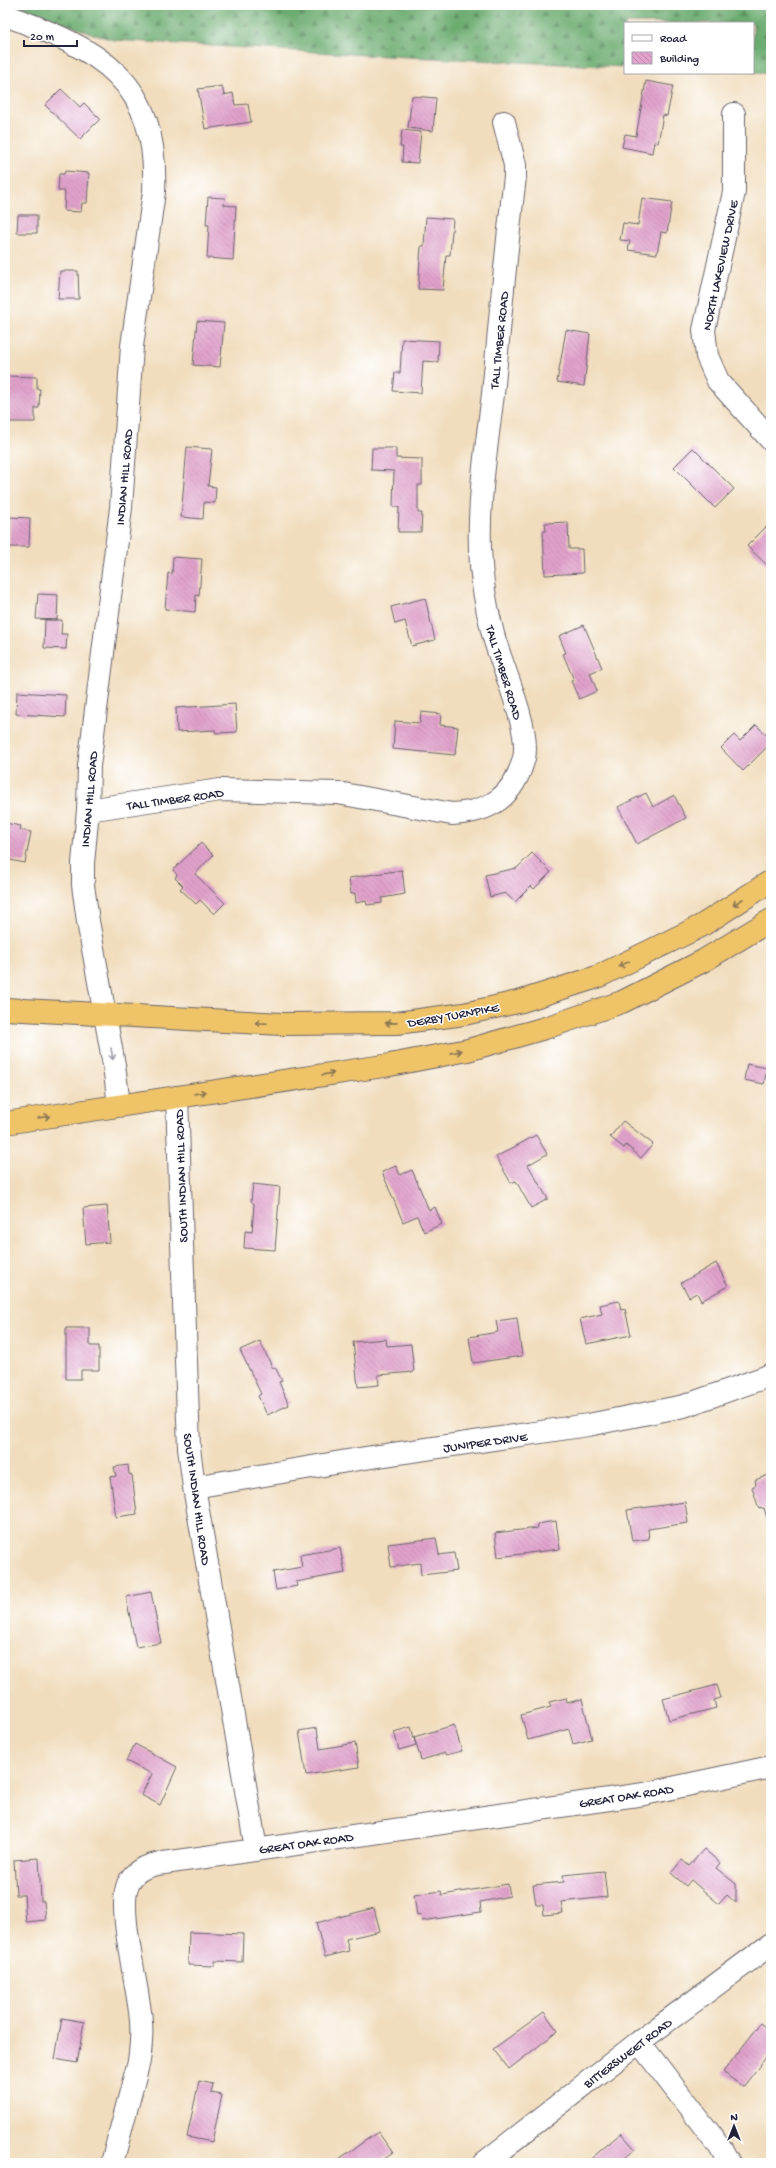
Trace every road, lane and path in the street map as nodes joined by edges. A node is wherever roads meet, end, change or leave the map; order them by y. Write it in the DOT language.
graph roads {
  1 [pos="5,15"];
  2 [pos="734,114"];
  3 [pos="504,122"];
  4 [pos="771,440"];
  5 [pos="88,810"];
  6 [pos="771,881"];
  7 [pos="771,920"];
  8 [pos="5,1009"];
  9 [pos="105,1016"];
  10 [pos="177,1097"];
  11 [pos="119,1106"];
  12 [pos="5,1123"];
  13 [pos="771,1374"];
  14 [pos="194,1487"];
  15 [pos="771,1767"];
  16 [pos="256,1849"];
  17 [pos="771,1944"];
  18 [pos="638,2042"];
  19 [pos="112,2163"];
  20 [pos="484,2163"];
  21 [pos="729,2163"];
  1 -- 5 [label="street, INDIAN HILL ROAD"];
  2 -- 4 [label="street, NORTH LAKEVIEW DRIVE"];
  3 -- 5 [label="street, TALL TIMBER ROAD"];
  5 -- 9 [label="street, INDIAN HILL ROAD"];
  6 -- 9 [label="highway, DERBY TURNPIKE, one-way"];
  10 -- 7 [label="highway, one-way"];
  8 -- 9 [label="highway, DERBY TURNPIKE"];
  9 -- 11 [label="street, one-way"];
  10 -- 11 [label="highway"];
  10 -- 14 [label="street, SOUTH INDIAN HILL ROAD"];
  12 -- 11 [label="highway, one-way"];
  13 -- 14 [label="street, JUNIPER DRIVE"];
  14 -- 16 [label="street, SOUTH INDIAN HILL ROAD"];
  15 -- 16 [label="street, GREAT OAK ROAD"];
  16 -- 19 [label="street, GREAT OAK ROAD"];
  17 -- 18 [label="street, BITTERSWEET ROAD"];
  18 -- 20 [label="street, BITTERSWEET ROAD"];
  18 -- 21 [label="street"];
}
